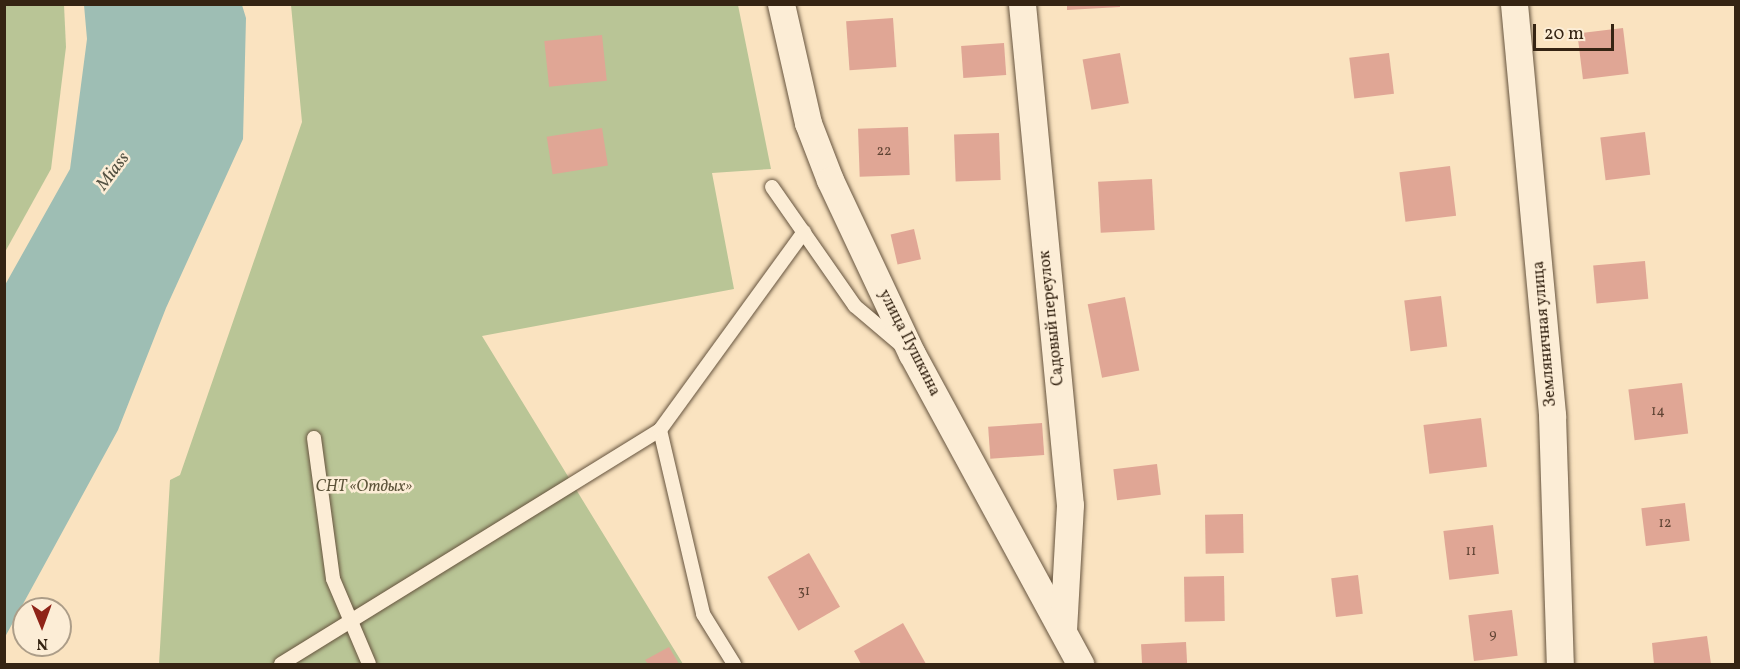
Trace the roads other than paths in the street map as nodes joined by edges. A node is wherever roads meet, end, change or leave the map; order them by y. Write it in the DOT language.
graph roads {
  1 [pos="781,4"];
  2 [pos="1022,4"];
  3 [pos="1514,4"];
  4 [pos="772,187"];
  5 [pos="804,232"];
  6 [pos="912,354"];
  7 [pos="660,430"];
  8 [pos="314,438"];
  9 [pos="350,620"];
  10 [pos="1063,632"];
  11 [pos="281,664"];
  12 [pos="369,664"];
  13 [pos="734,664"];
  14 [pos="1080,664"];
  15 [pos="1560,664"];
  1 -- 6 [label="street, улица Пушкина"];
  2 -- 10 [label="street, Садовый переулок"];
  3 -- 15 [label="street, Земляничная улица"];
  4 -- 5 [label="lane"];
  5 -- 6 [label="lane"];
  5 -- 7 [label="lane"];
  6 -- 10 [label="street, улица Пушкина"];
  7 -- 9 [label="lane"];
  7 -- 13 [label="lane"];
  8 -- 9 [label="lane"];
  9 -- 11 [label="lane"];
  9 -- 12 [label="lane"];
  10 -- 14 [label="street, улица Пушкина"];
}
